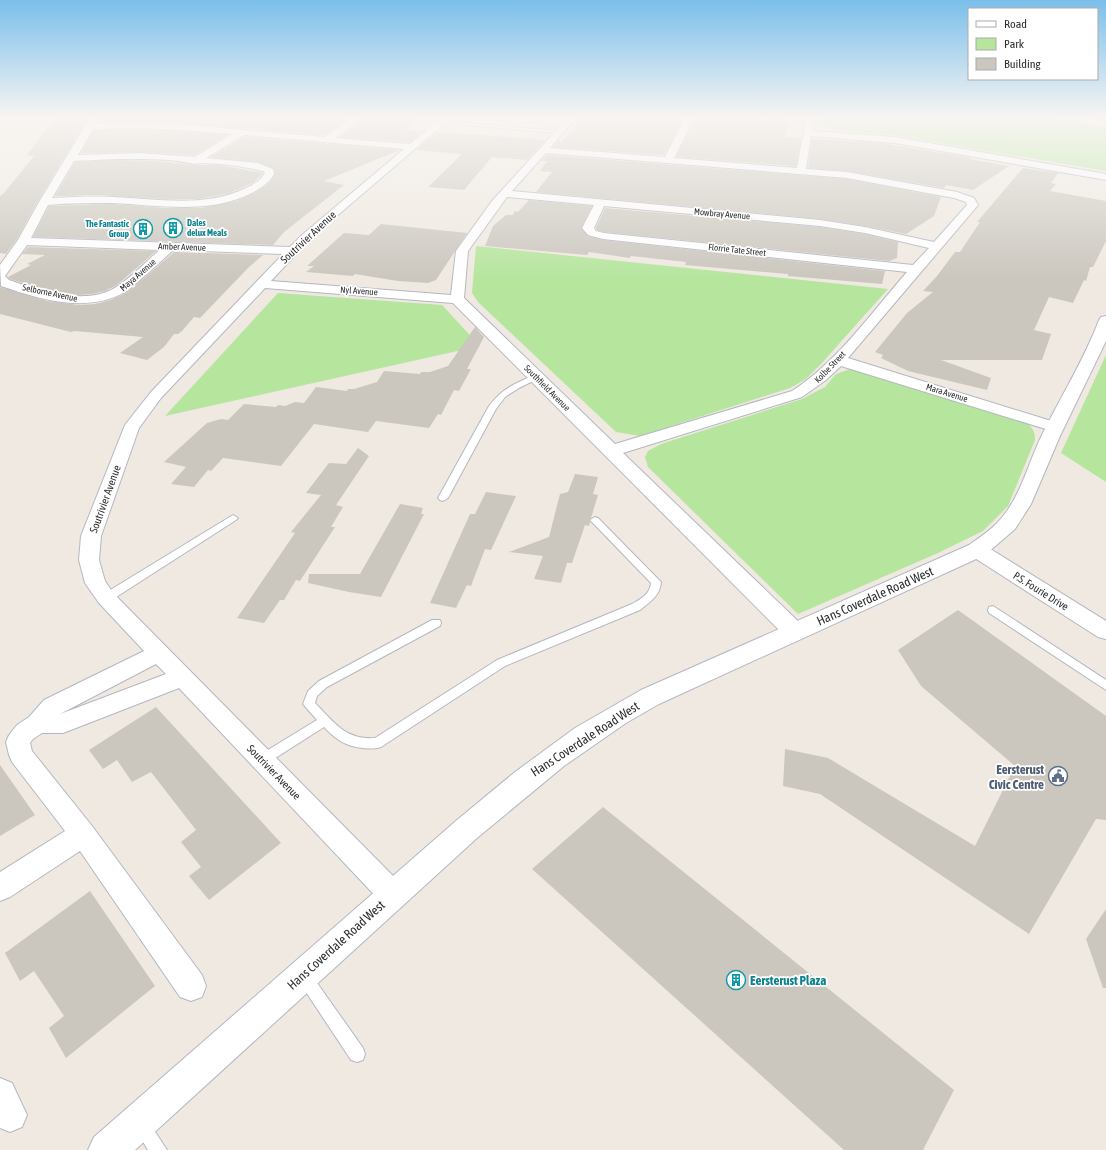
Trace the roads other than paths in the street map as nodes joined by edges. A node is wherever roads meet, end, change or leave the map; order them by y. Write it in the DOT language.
graph roads {
  1 [pos="62,172"];
  2 [pos="270,172"];
  3 [pos="382,172"];
  4 [pos="525,172"];
  5 [pos="808,172"];
  6 [pos="1076,172"];
  7 [pos="1106,177"];
  8 [pos="506,194"];
  9 [pos="44,202"];
  10 [pos="600,202"];
  11 [pos="24,241"];
  12 [pos="171,246"];
  13 [pos="936,246"];
  14 [pos="292,251"];
  15 [pos="916,269"];
  16 [pos="0,274"];
  17 [pos="0,278"];
  18 [pos="261,284"];
  19 [pos="103,298"];
  20 [pos="457,299"];
  21 [pos="1104,332"];
  22 [pos="838,360"];
  23 [pos="536,377"];
  24 [pos="1055,427"];
  25 [pos="611,451"];
  26 [pos="443,498"];
  27 [pos="233,518"];
  28 [pos="595,520"];
  29 [pos="977,550"];
  30 [pos="106,598"];
  31 [pos="993,610"];
  32 [pos="436,623"];
  33 [pos="794,631"];
  34 [pos="1106,632"];
  35 [pos="159,653"];
  36 [pos="183,677"];
  37 [pos="1106,686"];
  38 [pos="326,720"];
  39 [pos="37,724"];
  40 [pos="262,760"];
  41 [pos="82,834"];
  42 [pos="0,888"];
  43 [pos="393,895"];
  44 [pos="303,975"];
  45 [pos="191,986"];
  46 [pos="357,1054"];
  47 [pos="139,1122"];
  48 [pos="107,1150"];
  49 [pos="158,1150"];
  1 -- 9 [label="street"];
  2 -- 9 [label="street"];
  3 -- 14 [label="street, Soutrivier Avenue"];
  4 -- 8 [label="street"];
  5 -- 13 [label="street, Kolbe Street"];
  6 -- 7 [label="street"];
  8 -- 10 [label="street, Mowbray Avenue"];
  8 -- 20 [label="street"];
  9 -- 11 [label="street"];
  10 -- 13 [label="street, Mowbray Avenue"];
  10 -- 15 [label="street, Florrie Tate Street"];
  11 -- 12 [label="street, Amber Avenue"];
  11 -- 16 [label="street"];
  12 -- 14 [label="street, Amber Avenue"];
  12 -- 19 [label="street, Maya Avenue"];
  13 -- 15 [label="street, Kolbe Street"];
  14 -- 18 [label="street, Soutrivier Avenue"];
  15 -- 22 [label="street, Kolbe Street"];
  17 -- 19 [label="street, Selborne Avenue"];
  18 -- 20 [label="street, Nyl Avenue"];
  18 -- 30 [label="street, Soutrivier Avenue"];
  20 -- 23 [label="street, Southfield Avenue"];
  21 -- 24 [label="street, Hans Coverdale Road West"];
  22 -- 24 [label="street, Mara Avenue"];
  22 -- 25 [label="street, Kolbe Street"];
  23 -- 25 [label="street, Southfield Avenue"];
  23 -- 26 [label="lane"];
  24 -- 29 [label="street, Hans Coverdale Road West"];
  25 -- 33 [label="street, Southfield Avenue"];
  27 -- 30 [label="lane"];
  28 -- 38 [label="lane"];
  29 -- 33 [label="street, Hans Coverdale Road West"];
  29 -- 34 [label="street, P.S. Fourie Drive"];
  30 -- 35 [label="street, Soutrivier Avenue"];
  31 -- 37 [label="lane"];
  32 -- 38 [label="lane"];
  33 -- 43 [label="street, Hans Coverdale Road West"];
  35 -- 36 [label="street, Soutrivier Avenue"];
  35 -- 39 [label="street"];
  36 -- 39 [label="street"];
  36 -- 40 [label="street, Soutrivier Avenue"];
  38 -- 40 [label="lane"];
  39 -- 41 [label="street"];
  40 -- 43 [label="street, Soutrivier Avenue"];
  41 -- 42 [label="street"];
  41 -- 45 [label="street"];
  43 -- 44 [label="street, Hans Coverdale Road West"];
  44 -- 46 [label="lane"];
  44 -- 47 [label="street, Hans Coverdale Road West"];
  47 -- 48 [label="street, Hans Coverdale Road West"];
  47 -- 49 [label="lane"];
}
